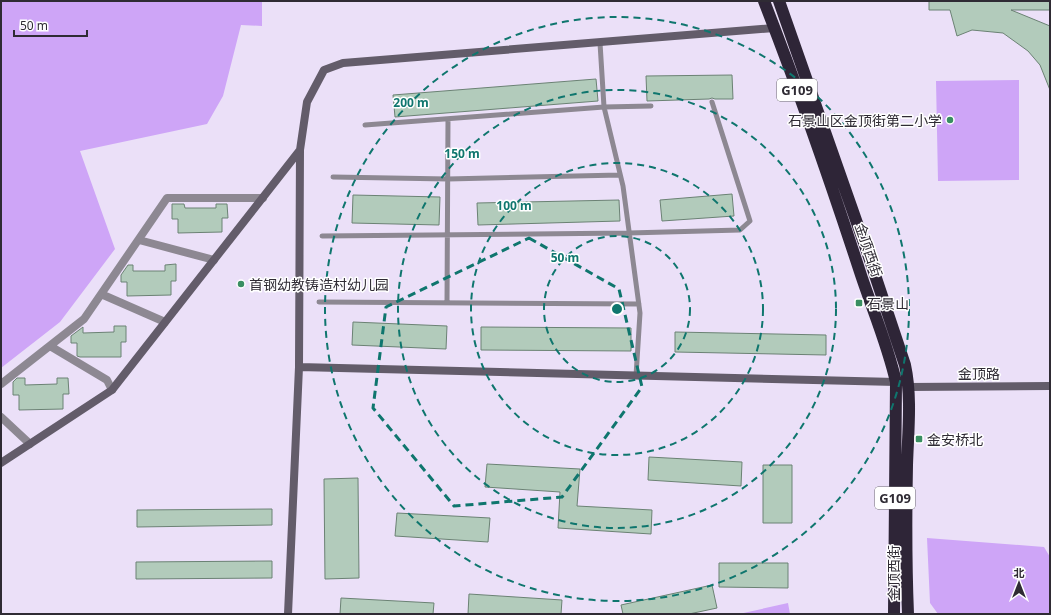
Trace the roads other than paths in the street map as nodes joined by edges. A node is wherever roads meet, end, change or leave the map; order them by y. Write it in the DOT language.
graph roads {
  1 [pos="764,1"];
  2 [pos="779,1"];
  3 [pos="774,28"];
  4 [pos="600,43"];
  5 [pos="712,102"];
  6 [pos="651,106"];
  7 [pos="604,107"];
  8 [pos="448,118"];
  9 [pos="365,124"];
  10 [pos="300,150"];
  11 [pos="620,176"];
  12 [pos="334,177"];
  13 [pos="448,179"];
  14 [pos="263,198"];
  15 [pos="629,233"];
  16 [pos="447,235"];
  17 [pos="322,236"];
  18 [pos="139,240"];
  19 [pos="214,260"];
  20 [pos="101,294"];
  21 [pos="319,302"];
  22 [pos="447,303"];
  23 [pos="639,304"];
  24 [pos="165,322"];
  25 [pos="50,346"];
  26 [pos="299,367"];
  27 [pos="636,376"];
  28 [pos="896,382"];
  29 [pos="1,384"];
  30 [pos="1050,386"];
  31 [pos="908,387"];
  32 [pos="112,390"];
  33 [pos="1,417"];
  34 [pos="30,444"];
  35 [pos="1,463"];
  36 [pos="288,614"];
  37 [pos="894,614"];
  38 [pos="908,614"];
  1 -- 3 [label="highway, 金顶西街 / G109"];
  2 -- 31 [label="highway, 金顶西街 / G109"];
  3 -- 4 [label="street"];
  3 -- 28 [label="highway, 金顶西街 / G109"];
  4 -- 7 [label="lane"];
  4 -- 10 [label="street"];
  5 -- 15 [label="lane"];
  6 -- 7 [label="lane"];
  7 -- 8 [label="lane"];
  7 -- 11 [label="lane"];
  8 -- 9 [label="lane"];
  8 -- 13 [label="lane"];
  10 -- 14 [label="street"];
  10 -- 26 [label="street"];
  11 -- 13 [label="lane"];
  11 -- 15 [label="lane"];
  12 -- 13 [label="lane"];
  13 -- 16 [label="lane"];
  14 -- 18 [label="street"];
  14 -- 19 [label="street"];
  15 -- 16 [label="lane"];
  15 -- 23 [label="lane"];
  16 -- 17 [label="lane"];
  16 -- 22 [label="lane"];
  18 -- 19 [label="street"];
  18 -- 20 [label="street"];
  19 -- 24 [label="street"];
  20 -- 24 [label="street"];
  20 -- 25 [label="street"];
  21 -- 22 [label="lane"];
  22 -- 23 [label="lane"];
  23 -- 27 [label="lane"];
  24 -- 32 [label="street"];
  25 -- 29 [label="street"];
  25 -- 32 [label="street"];
  26 -- 27 [label="street"];
  26 -- 36 [label="street"];
  27 -- 28 [label="street"];
  28 -- 37 [label="highway, 金顶西街 / G109"];
  30 -- 31 [label="street, 金顶路"];
  31 -- 38 [label="highway, 金顶西街 / G109"];
  32 -- 34 [label="street"];
  33 -- 34 [label="street"];
  34 -- 35 [label="street"];
}
